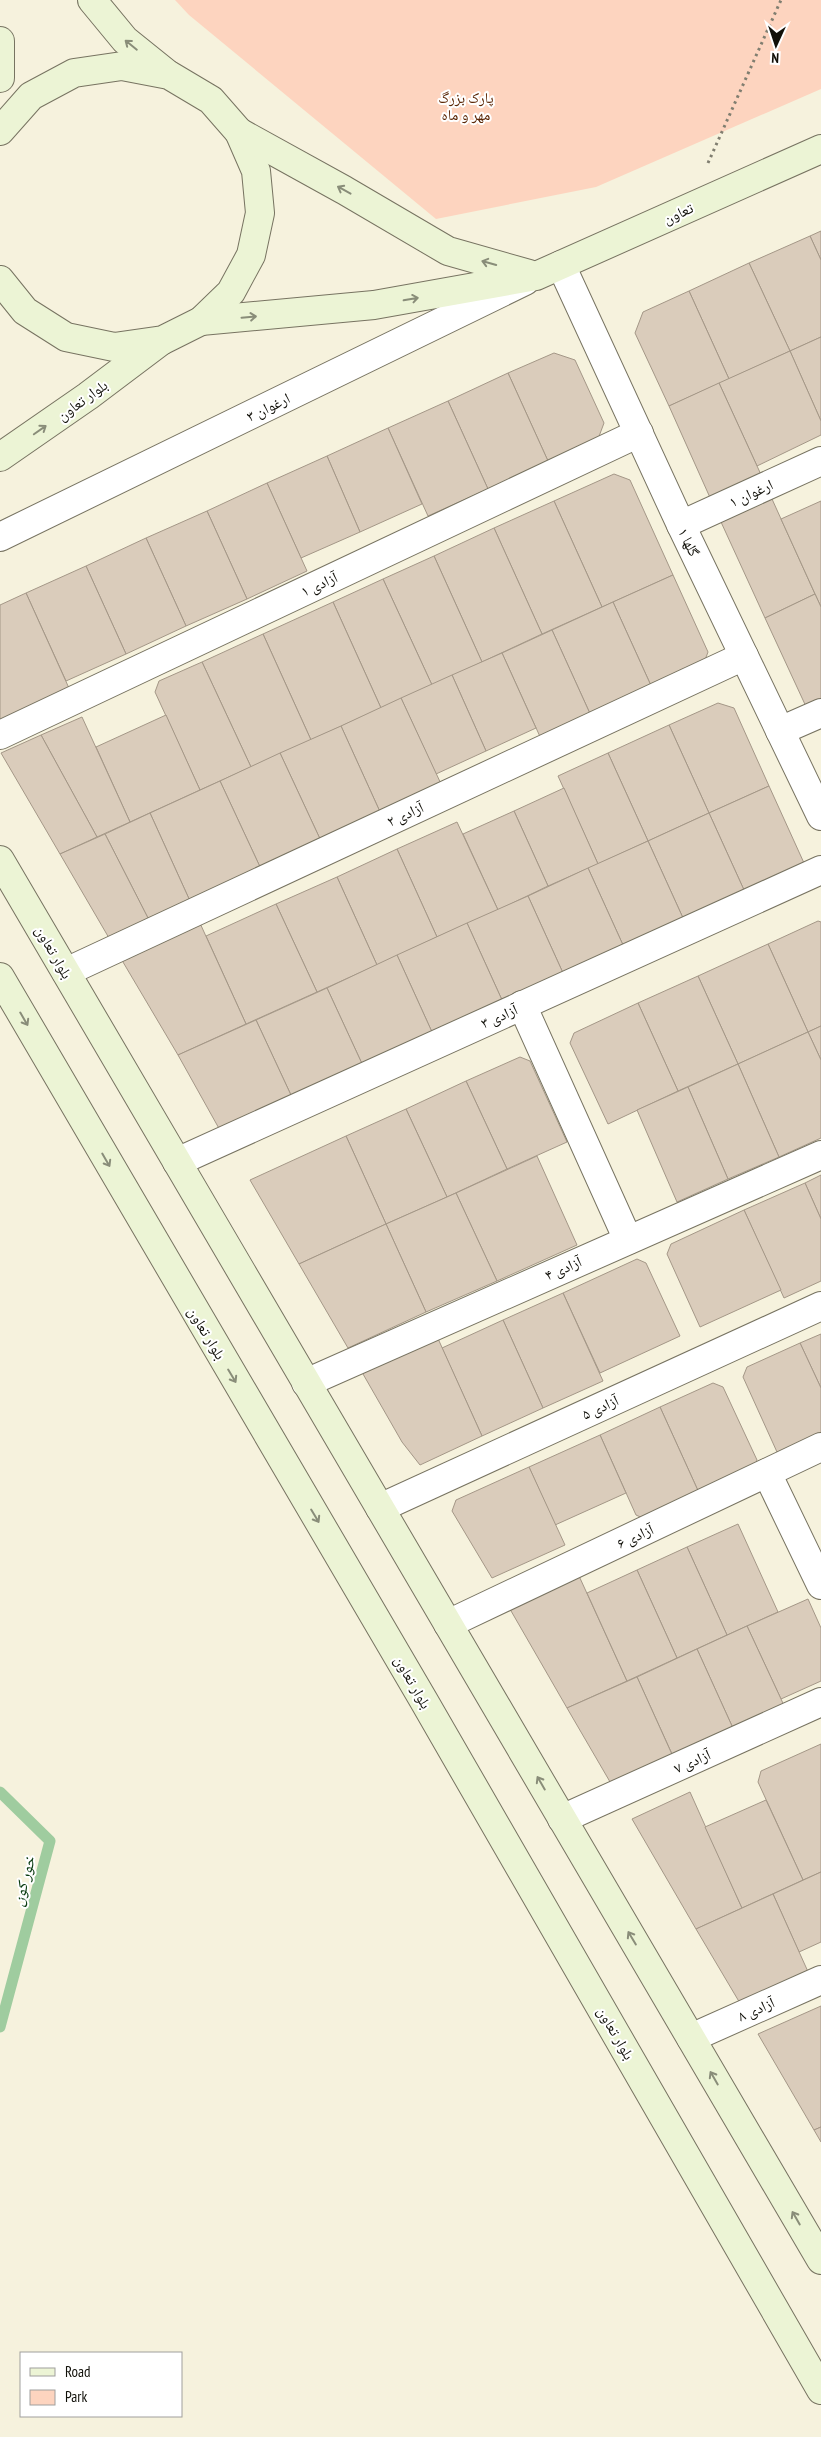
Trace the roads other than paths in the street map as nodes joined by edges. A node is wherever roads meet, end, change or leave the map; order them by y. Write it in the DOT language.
graph roads {
  1 [pos="92,0"];
  2 [pos="0,42"];
  3 [pos="170,76"];
  4 [pos="0,78"];
  5 [pos="0,131"];
  6 [pos="239,132"];
  7 [pos="821,149"];
  8 [pos="561,265"];
  9 [pos="536,276"];
  10 [pos="0,280"];
  11 [pos="201,321"];
  12 [pos="162,340"];
  13 [pos="639,433"];
  14 [pos="0,457"];
  15 [pos="821,461"];
  16 [pos="681,525"];
  17 [pos="0,537"];
  18 [pos="744,656"];
  19 [pos="821,713"];
  20 [pos="780,731"];
  21 [pos="0,735"];
  22 [pos="821,816"];
  23 [pos="0,860"];
  24 [pos="821,870"];
  25 [pos="66,972"];
  26 [pos="0,977"];
  27 [pos="522,1005"];
  28 [pos="821,1156"];
  29 [pos="177,1162"];
  30 [pos="628,1240"];
  31 [pos="821,1306"];
  32 [pos="306,1383"];
  33 [pos="821,1448"];
  34 [pos="767,1473"];
  35 [pos="380,1508"];
  36 [pos="821,1585"];
  37 [pos="448,1624"];
  38 [pos="821,1702"];
  39 [pos="562,1819"];
  40 [pos="821,1980"];
  41 [pos="691,2038"];
  42 [pos="818,2250"];
  43 [pos="821,2390"];
  3 -- 1 [label="street, one-way"];
  2 -- 4 [label="street"];
  3 -- 5 [label="street"];
  3 -- 6 [label="street"];
  9 -- 6 [label="street, one-way"];
  6 -- 11 [label="street"];
  7 -- 8 [label="street, تعاون"];
  8 -- 9 [label="street, تعاون"];
  8 -- 13 [label="street, گلها ۱"];
  11 -- 9 [label="street, تعاون, one-way"];
  9 -- 17 [label="street, ارغوان ۳"];
  10 -- 12 [label="street"];
  11 -- 12 [label="street"];
  14 -- 12 [label="street, بلوار تعاون, one-way"];
  13 -- 16 [label="street, گلها ۱"];
  13 -- 21 [label="street, آزادی ۱"];
  15 -- 16 [label="street, ارغوان ۱"];
  16 -- 18 [label="street, گلها ۱"];
  18 -- 20 [label="street, گلها ۱"];
  18 -- 25 [label="street, آزادی ۲"];
  19 -- 20 [label="street"];
  20 -- 22 [label="street, گلها ۱"];
  23 -- 25 [label="street, بلوار تعاون"];
  24 -- 27 [label="street, آزادی ۳"];
  25 -- 29 [label="street, بلوار تعاون"];
  26 -- 43 [label="street, بلوار تعاون, one-way"];
  27 -- 29 [label="street, آزادی ۳"];
  27 -- 30 [label="street"];
  28 -- 30 [label="street, آزادی ۴"];
  29 -- 32 [label="street, بلوار تعاون"];
  30 -- 32 [label="street, آزادی ۴"];
  31 -- 35 [label="street, آزادی ۵"];
  32 -- 35 [label="street, بلوار تعاون"];
  33 -- 34 [label="street, آزادی ۶"];
  34 -- 36 [label="street"];
  34 -- 37 [label="street, آزادی ۶"];
  35 -- 37 [label="street, بلوار تعاون"];
  39 -- 37 [label="street, بلوار تعاون, one-way"];
  38 -- 39 [label="street, آزادی ۷"];
  41 -- 39 [label="street, بلوار تعاون, one-way"];
  40 -- 41 [label="street, آزادی ۸"];
  42 -- 41 [label="street, بلوار تعاون, one-way"];
}
